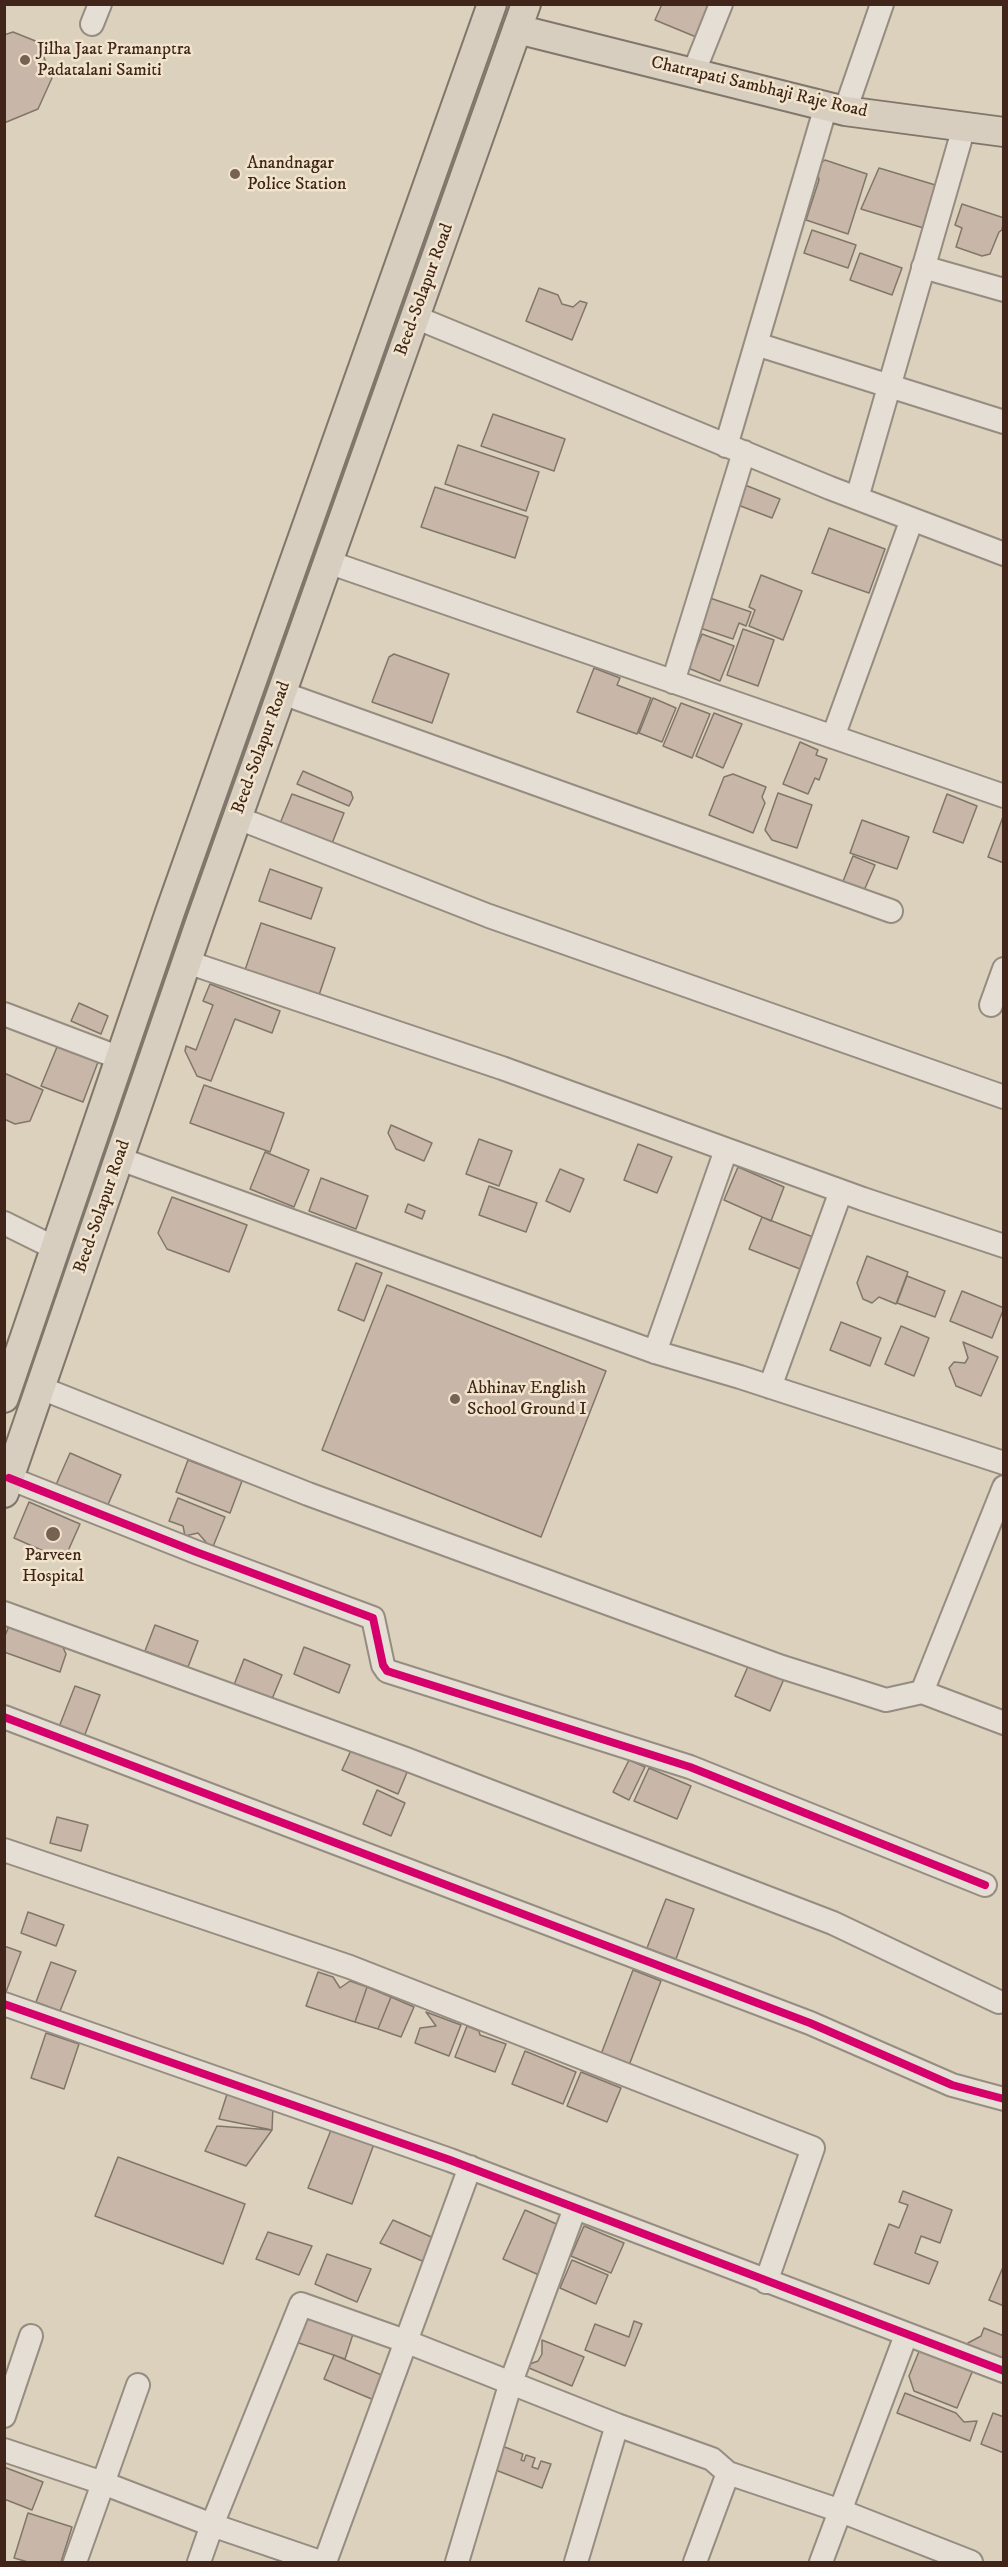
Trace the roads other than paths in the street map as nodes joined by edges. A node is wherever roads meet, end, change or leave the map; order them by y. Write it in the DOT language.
graph roads {
  1 [pos="492,4"];
  2 [pos="721,4"];
  3 [pos="882,4"];
  4 [pos="521,17"];
  5 [pos="693,74"];
  6 [pos="836,109"];
  7 [pos="964,127"];
  8 [pos="1004,132"];
  9 [pos="923,267"];
  10 [pos="1004,290"];
  11 [pos="415,317"];
  12 [pos="756,344"];
  13 [pos="889,387"];
  14 [pos="1004,422"];
  15 [pos="735,449"];
  16 [pos="857,498"];
  17 [pos="912,519"];
  18 [pos="1004,554"];
  19 [pos="328,562"];
  20 [pos="673,682"];
  21 [pos="282,693"];
  22 [pos="833,737"];
  23 [pos="1004,796"];
  24 [pos="238,818"];
  25 [pos="891,911"];
  26 [pos="187,962"];
  27 [pos="1004,969"];
  28 [pos="991,1005"];
  29 [pos="4,1014"];
  30 [pos="120,1058"];
  31 [pos="1004,1097"];
  32 [pos="726,1150"];
  33 [pos="120,1159"];
  34 [pos="841,1191"];
  35 [pos="4,1223"];
  36 [pos="1004,1246"];
  37 [pos="57,1249"];
  38 [pos="656,1352"];
  39 [pos="770,1387"];
  40 [pos="40,1391"];
  41 [pos="4,1398"];
  42 [pos="1004,1463"];
  43 [pos="7,1486"];
  44 [pos="1004,1487"];
  45 [pos="999,1515"];
  46 [pos="4,1613"];
  47 [pos="922,1692"];
  48 [pos="4,1717"];
  49 [pos="1004,1723"];
  50 [pos="4,1850"];
  51 [pos="985,1885"];
  52 [pos="999,2002"];
  53 [pos="4,2004"];
  54 [pos="1004,2099"];
  55 [pos="470,2167"];
  56 [pos="575,2208"];
  57 [pos="766,2282"];
  58 [pos="906,2335"];
  59 [pos="31,2336"];
  60 [pos="405,2341"];
  61 [pos="1004,2371"];
  62 [pos="511,2382"];
  63 [pos="138,2385"];
  64 [pos="4,2416"];
  65 [pos="617,2424"];
  66 [pos="4,2450"];
  67 [pos="728,2473"];
  68 [pos="103,2483"];
  69 [pos="841,2511"];
  70 [pos="212,2525"];
  71 [pos="75,2562"];
  72 [pos="199,2562"];
  73 [pos="320,2562"];
  74 [pos="325,2562"];
  75 [pos="457,2562"];
  76 [pos="576,2562"];
  77 [pos="695,2562"];
  78 [pos="821,2562"];
  79 [pos="971,2562"];
  1 -- 30 [label="main road, Beed-Solapur Road"];
  2 -- 5 [label="street"];
  3 -- 6 [label="street"];
  4 -- 5 [label="main road, Chatrapati Sambhaji Raje Road"];
  4 -- 11 [label="main road, Beed-Solapur Road"];
  5 -- 6 [label="main road, Chatrapati Sambhaji Raje Road"];
  6 -- 7 [label="main road, Chatrapati Sambhaji Raje Road"];
  6 -- 12 [label="street"];
  7 -- 8 [label="main road, Chatrapati Sambhaji Raje Road"];
  7 -- 9 [label="street"];
  9 -- 10 [label="street"];
  9 -- 13 [label="street"];
  11 -- 15 [label="street"];
  11 -- 19 [label="main road, Beed-Solapur Road"];
  12 -- 13 [label="street"];
  12 -- 15 [label="street"];
  13 -- 14 [label="street"];
  13 -- 16 [label="street"];
  15 -- 16 [label="street"];
  15 -- 20 [label="street"];
  16 -- 17 [label="street"];
  17 -- 18 [label="street"];
  17 -- 22 [label="street"];
  19 -- 20 [label="street"];
  19 -- 21 [label="main road, Beed-Solapur Road"];
  20 -- 22 [label="street"];
  21 -- 24 [label="main road, Beed-Solapur Road"];
  21 -- 25 [label="street"];
  22 -- 23 [label="street"];
  24 -- 26 [label="main road, Beed-Solapur Road"];
  24 -- 31 [label="street"];
  26 -- 32 [label="street"];
  26 -- 33 [label="main road, Beed-Solapur Road"];
  27 -- 28 [label="street"];
  29 -- 30 [label="street"];
  30 -- 37 [label="main road, Beed-Solapur Road"];
  32 -- 34 [label="street"];
  32 -- 38 [label="street"];
  33 -- 38 [label="street"];
  33 -- 40 [label="main road, Beed-Solapur Road"];
  34 -- 36 [label="street"];
  34 -- 39 [label="street"];
  35 -- 37 [label="street"];
  37 -- 41 [label="main road, Beed-Solapur Road"];
  38 -- 39 [label="street"];
  39 -- 42 [label="street"];
  40 -- 43 [label="main road, Beed-Solapur Road"];
  40 -- 47 [label="street"];
  43 -- 51 [label="street"];
  44 -- 45 [label="street"];
  45 -- 47 [label="street"];
  46 -- 52 [label="street"];
  47 -- 49 [label="street"];
  48 -- 54 [label="street"];
  50 -- 57 [label="street"];
  53 -- 55 [label="street"];
  55 -- 56 [label="street"];
  55 -- 60 [label="street"];
  56 -- 57 [label="street"];
  56 -- 62 [label="street"];
  57 -- 58 [label="street"];
  58 -- 61 [label="street"];
  58 -- 69 [label="street"];
  59 -- 64 [label="street"];
  60 -- 62 [label="street"];
  60 -- 70 [label="street"];
  60 -- 74 [label="street"];
  62 -- 65 [label="street"];
  62 -- 75 [label="street"];
  63 -- 68 [label="street"];
  65 -- 67 [label="street"];
  65 -- 76 [label="street"];
  66 -- 68 [label="street"];
  67 -- 69 [label="street"];
  67 -- 77 [label="street"];
  68 -- 70 [label="street"];
  68 -- 71 [label="street"];
  69 -- 78 [label="street"];
  69 -- 79 [label="street"];
  70 -- 72 [label="street"];
  70 -- 73 [label="street"];
}
